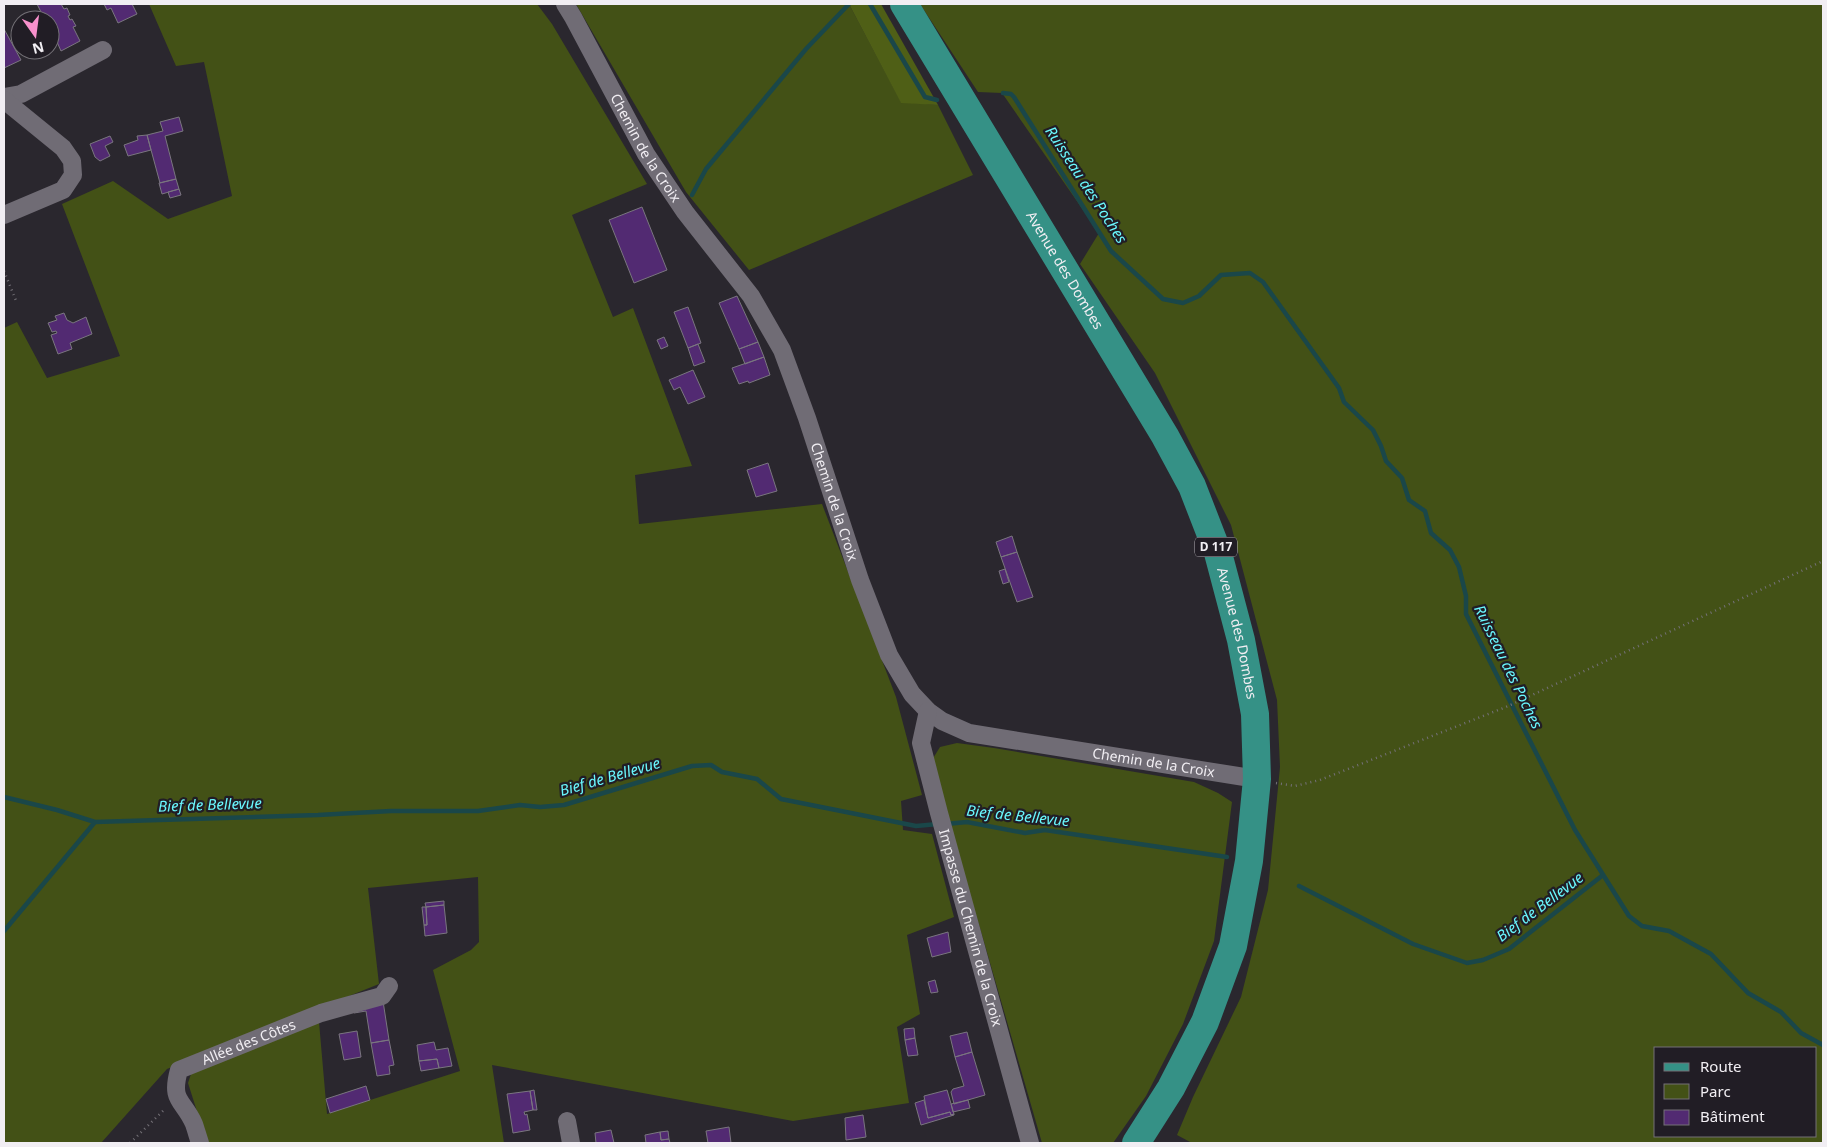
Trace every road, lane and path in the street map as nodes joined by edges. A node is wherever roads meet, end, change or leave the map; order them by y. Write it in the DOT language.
graph roads {
  1 [pos="565,4"];
  2 [pos="904,4"];
  3 [pos="102,50"];
  4 [pos="4,99"];
  5 [pos="4,215"];
  6 [pos="4,271"];
  7 [pos="16,303"];
  8 [pos="1823,561"];
  9 [pos="928,711"];
  10 [pos="1257,779"];
  11 [pos="389,986"];
  12 [pos="177,1098"];
  13 [pos="567,1121"];
  14 [pos="130,1143"];
  15 [pos="200,1143"];
  16 [pos="571,1143"];
  17 [pos="1030,1143"];
  18 [pos="1136,1143"];
  1 -- 9 [label="street, Chemin de la Croix"];
  2 -- 10 [label="main road, Avenue des Dombes / D 117"];
  3 -- 4 [label="street"];
  4 -- 5 [label="street"];
  6 -- 7 [label="path"];
  8 -- 10 [label="path"];
  9 -- 10 [label="street, Chemin de la Croix"];
  9 -- 17 [label="street, Impasse du Chemin de la Croix"];
  10 -- 18 [label="main road, Avenue des Dombes / D 117"];
  11 -- 12 [label="street, Allée des Côtes"];
  12 -- 14 [label="path"];
  12 -- 15 [label="street"];
  13 -- 16 [label="street"];
}
